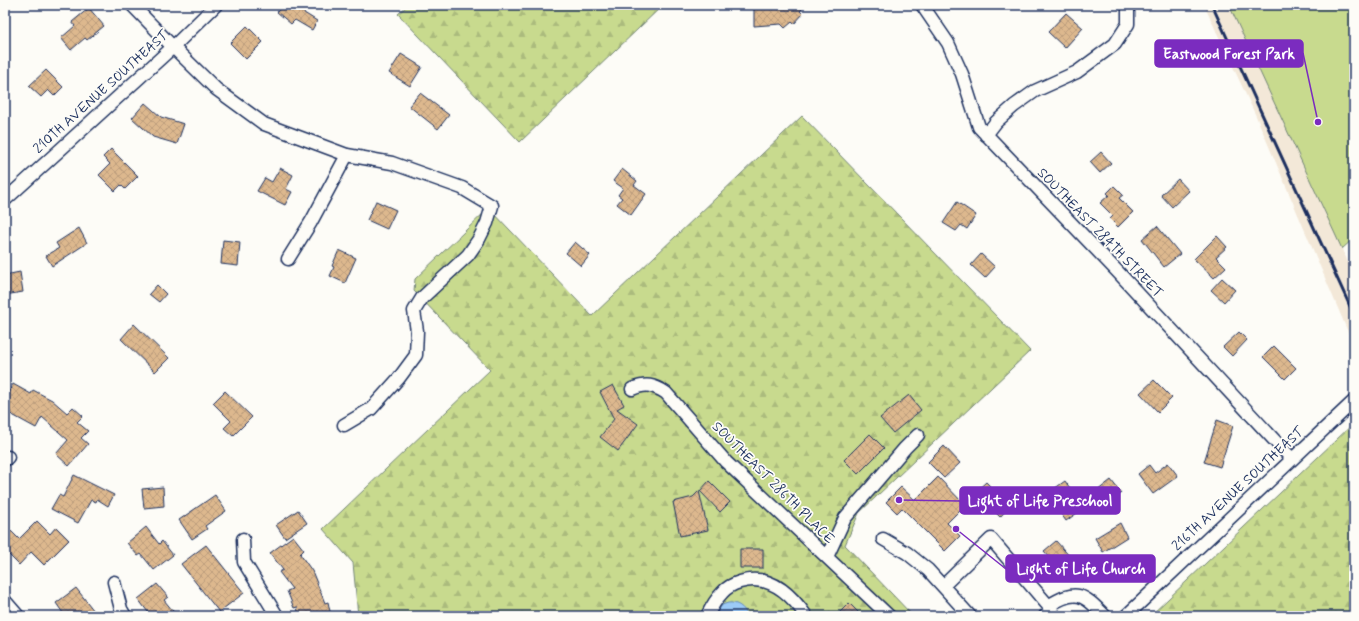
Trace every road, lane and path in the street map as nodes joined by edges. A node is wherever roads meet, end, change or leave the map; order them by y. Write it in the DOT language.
graph roads {
  1 [pos="132,5"];
  2 [pos="216,5"];
  3 [pos="922,5"];
  4 [pos="1128,5"];
  5 [pos="173,47"];
  6 [pos="986,135"];
  7 [pos="347,155"];
  8 [pos="5,200"];
  9 [pos="288,259"];
  10 [pos="632,389"];
  11 [pos="1354,401"];
  12 [pos="344,426"];
  13 [pos="918,435"];
  14 [pos="1292,459"];
  15 [pos="244,539"];
  16 [pos="883,539"];
  17 [pos="827,557"];
  18 [pos="114,582"];
  19 [pos="943,586"];
  20 [pos="5,601"];
  21 [pos="1047,611"];
  22 [pos="18,616"];
  23 [pos="125,616"];
  24 [pos="277,616"];
  25 [pos="707,616"];
  26 [pos="806,616"];
  27 [pos="889,616"];
  28 [pos="970,616"];
  29 [pos="1105,616"];
  30 [pos="1126,616"];
  1 -- 5 [label="street"];
  2 -- 5 [label="street, 210TH AVENUE SOUTHEAST"];
  3 -- 6 [label="street, SOUTHEAST 284TH STREET"];
  4 -- 6 [label="street"];
  5 -- 7 [label="street"];
  5 -- 8 [label="street, 210TH AVENUE SOUTHEAST"];
  6 -- 14 [label="street, SOUTHEAST 284TH STREET"];
  7 -- 9 [label="street"];
  7 -- 12 [label="street"];
  10 -- 17 [label="street, SOUTHEAST 286TH PLACE"];
  11 -- 14 [label="street, 216TH AVENUE SOUTHEAST"];
  13 -- 17 [label="street"];
  14 -- 30 [label="street, 216TH AVENUE SOUTHEAST"];
  15 -- 24 [label="street"];
  16 -- 19 [label="street"];
  17 -- 27 [label="street, SOUTHEAST 286TH PLACE"];
  18 -- 23 [label="street"];
  19 -- 21 [label="street"];
  19 -- 28 [label="street"];
  20 -- 22 [label="street"];
  21 -- 29 [label="street"];
  25 -- 26 [label="street"];
}
